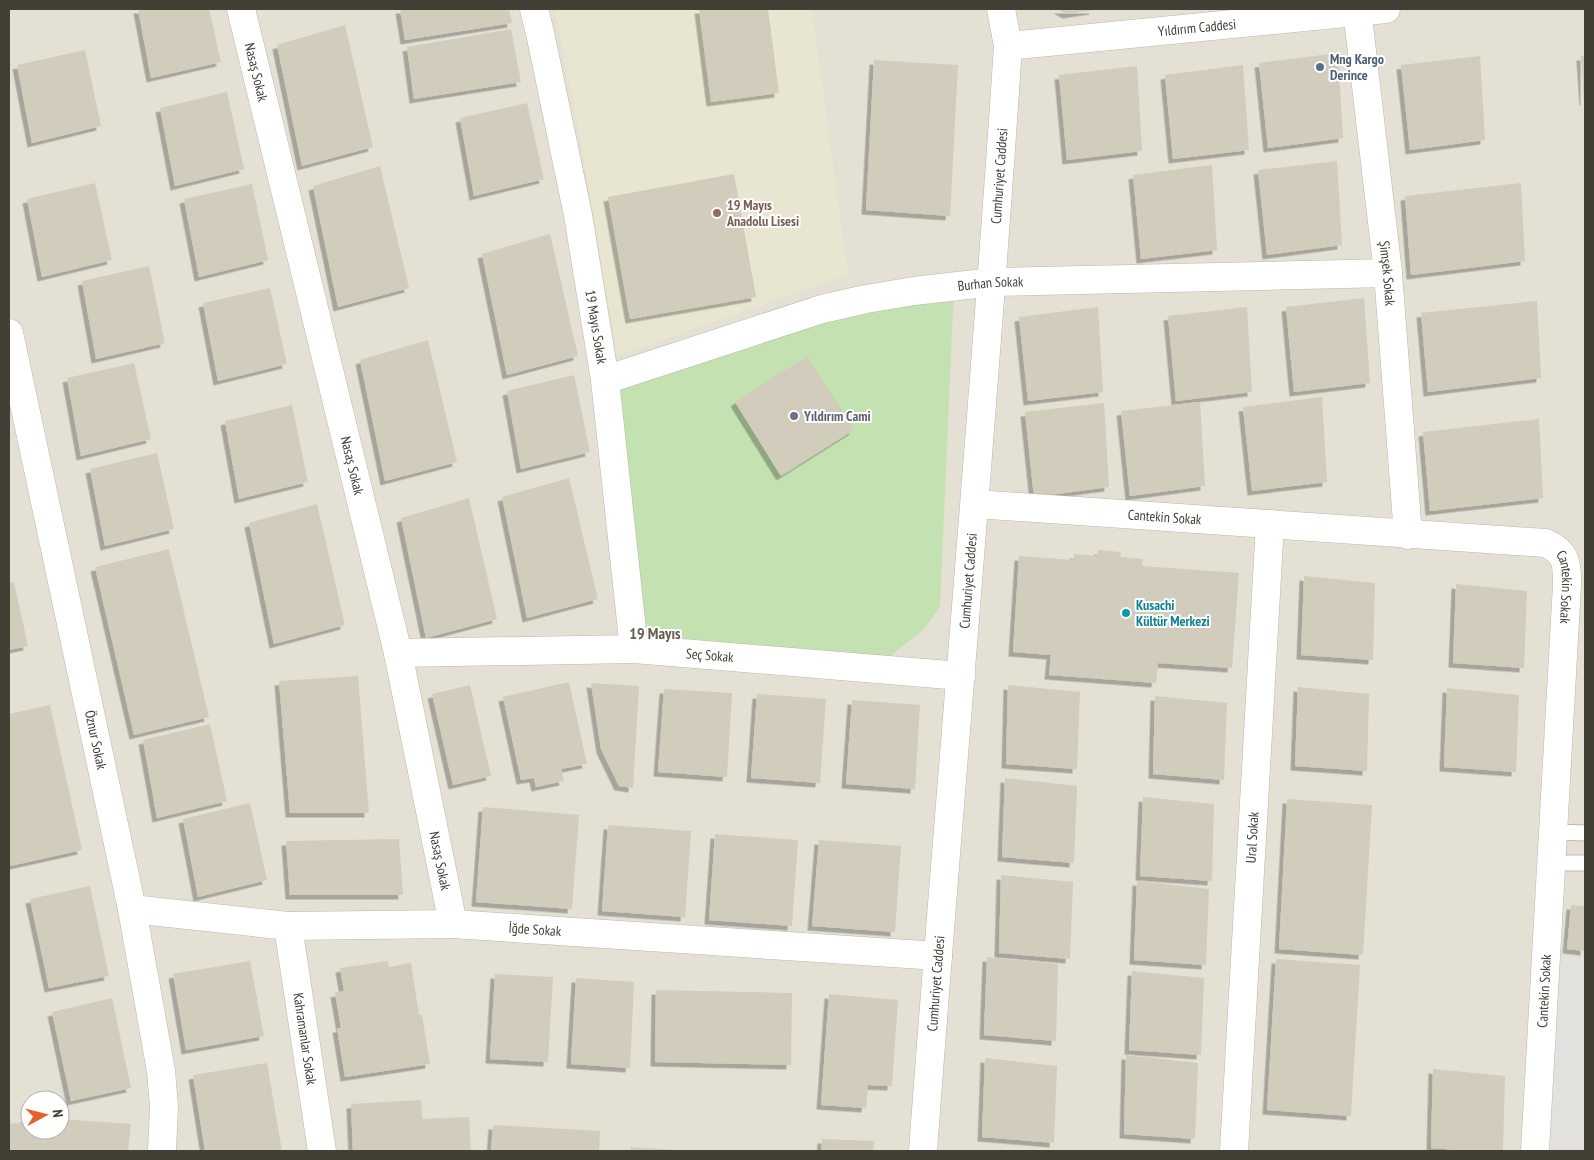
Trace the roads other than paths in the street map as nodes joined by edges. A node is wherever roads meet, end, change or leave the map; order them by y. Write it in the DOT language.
graph roads {
  1 [pos="242,9"];
  2 [pos="534,9"];
  3 [pos="1001,9"];
  4 [pos="1386,9"];
  5 [pos="1358,10"];
  6 [pos="1008,46"];
  7 [pos="1388,273"];
  8 [pos="993,282"];
  9 [pos="9,333"];
  10 [pos="605,380"];
  11 [pos="975,504"];
  12 [pos="1270,524"];
  13 [pos="1408,535"];
  14 [pos="634,649"];
  15 [pos="398,653"];
  16 [pos="961,676"];
  17 [pos="1553,832"];
  18 [pos="1585,833"];
  19 [pos="1552,863"];
  20 [pos="1585,864"];
  21 [pos="132,909"];
  22 [pos="453,924"];
  23 [pos="288,926"];
  24 [pos="938,956"];
  25 [pos="162,1151"];
  26 [pos="322,1151"];
  27 [pos="924,1151"];
  28 [pos="1234,1151"];
  29 [pos="1535,1151"];
  1 -- 15 [label="street, Nasaş Sokak"];
  2 -- 10 [label="street, 19 Mayıs Sokak"];
  3 -- 6 [label="street, Cumhuriyet Caddesi"];
  4 -- 5 [label="street, Yıldırım Caddesi"];
  5 -- 6 [label="street, Yıldırım Caddesi"];
  5 -- 7 [label="street, Şimşek Sokak"];
  6 -- 8 [label="street, Cumhuriyet Caddesi"];
  7 -- 8 [label="street, Burhan Sokak"];
  7 -- 13 [label="street, Şimşek Sokak"];
  8 -- 10 [label="street, Burhan Sokak"];
  8 -- 11 [label="street, Cumhuriyet Caddesi"];
  9 -- 21 [label="street, Öznur Sokak"];
  10 -- 14 [label="street, 19 Mayıs Sokak"];
  11 -- 12 [label="street, Cantekin Sokak"];
  11 -- 16 [label="street, Cumhuriyet Caddesi"];
  12 -- 13 [label="street, Cantekin Sokak"];
  12 -- 28 [label="street, Ural Sokak"];
  13 -- 17 [label="street, Cantekin Sokak"];
  14 -- 15 [label="street, Seç Sokak"];
  14 -- 16 [label="street, Seç Sokak"];
  15 -- 22 [label="street, Nasaş Sokak"];
  16 -- 24 [label="street, Cumhuriyet Caddesi"];
  17 -- 18 [label="lane"];
  17 -- 19 [label="street, Cantekin Sokak"];
  19 -- 20 [label="lane"];
  19 -- 29 [label="street, Cantekin Sokak"];
  21 -- 23 [label="street, İğde Sokak"];
  21 -- 25 [label="street, Öznur Sokak"];
  22 -- 23 [label="street, İğde Sokak"];
  22 -- 24 [label="street, İğde Sokak"];
  23 -- 26 [label="street, Kahramanlar Sokak"];
  24 -- 27 [label="street, Cumhuriyet Caddesi"];
}
